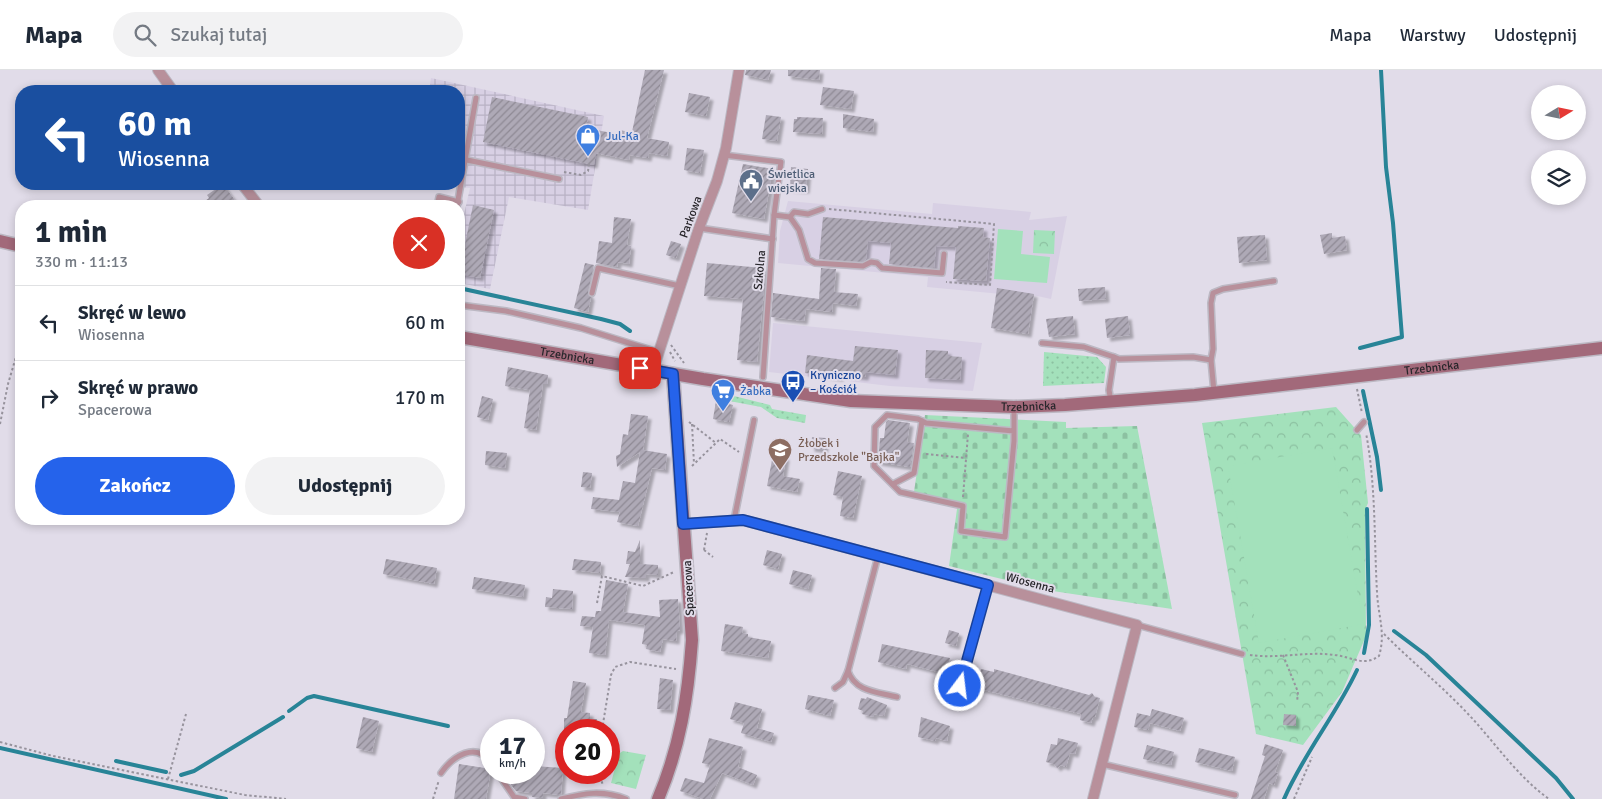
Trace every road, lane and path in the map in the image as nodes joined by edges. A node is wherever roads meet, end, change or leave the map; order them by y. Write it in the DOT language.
graph roads {
  1 [pos="158,70"];
  2 [pos="739,70"];
  3 [pos="169,85"];
  4 [pos="476,98"];
  5 [pos="724,155"];
  6 [pos="467,160"];
  7 [pos="589,164"];
  8 [pos="465,169"];
  9 [pos="564,172"];
  10 [pos="559,180"];
  11 [pos="247,190"];
  12 [pos="254,200"];
  13 [pos="822,209"];
  14 [pos="774,215"];
  15 [pos="790,217"];
  16 [pos="699,228"];
  17 [pos="773,239"];
  18 [pos="0,241"];
  19 [pos="15,245"];
  20 [pos="944,254"];
  21 [pos="942,273"];
  22 [pos="1274,281"];
  23 [pos="680,286"];
  24 [pos="592,293"];
  25 [pos="465,306"];
  26 [pos="465,338"];
  27 [pos="1042,343"];
  28 [pos="669,345"];
  29 [pos="1602,348"];
  30 [pos="658,352"];
  31 [pos="1114,357"];
  32 [pos="15,360"];
  33 [pos="1211,360"];
  34 [pos="653,370"];
  35 [pos="673,374"];
  36 [pos="1353,376"];
  37 [pos="763,377"];
  38 [pos="1214,392"];
  39 [pos="1112,402"];
  40 [pos="1014,407"];
  41 [pos="754,420"];
  42 [pos="687,421"];
  43 [pos="922,421"];
  44 [pos="1364,422"];
  45 [pos="0,424"];
  46 [pos="692,424"];
  47 [pos="968,427"];
  48 [pos="1357,430"];
  49 [pos="1014,431"];
  50 [pos="716,443"];
  51 [pos="739,452"];
  52 [pos="917,453"];
  53 [pos="966,458"];
  54 [pos="694,464"];
  55 [pos="690,467"];
  56 [pos="893,484"];
  57 [pos="963,506"];
  58 [pos="734,521"];
  59 [pos="683,524"];
  60 [pos="708,529"];
  61 [pos="878,556"];
  62 [pos="713,557"];
  63 [pos="688,568"];
  64 [pos="988,585"];
  65 [pos="597,603"];
  66 [pos="1137,625"];
  67 [pos="1384,634"];
  68 [pos="1242,654"];
  69 [pos="1283,655"];
  70 [pos="848,671"];
  71 [pos="690,672"];
  72 [pos="835,688"];
  73 [pos="897,697"];
  74 [pos="1297,702"];
  75 [pos="956,703"];
  76 [pos="186,714"];
  77 [pos="604,719"];
  78 [pos="0,742"];
  79 [pos="480,754"];
  80 [pos="1312,757"];
  81 [pos="1102,764"];
  82 [pos="441,773"];
  83 [pos="168,779"];
  84 [pos="505,784"];
  85 [pos="602,784"];
  86 [pos="609,793"];
  87 [pos="1234,795"];
  88 [pos="286,799"];
  89 [pos="433,799"];
  90 [pos="525,799"];
  91 [pos="561,799"];
  92 [pos="626,799"];
  93 [pos="658,799"];
  94 [pos="1093,799"];
  95 [pos="1294,799"];
  96 [pos="1549,799"];
  1 -- 3 [label="street"];
  2 -- 5 [label="street, Parkowa"];
  4 -- 6 [label="lane"];
  5 -- 14 [label="lane"];
  5 -- 16 [label="street, Parkowa"];
  6 -- 8 [label="lane"];
  6 -- 10 [label="lane"];
  7 -- 9 [label="path"];
  11 -- 12 [label="street"];
  13 -- 15 [label="lane"];
  13 -- 21 [label="path"];
  14 -- 15 [label="lane"];
  14 -- 17 [label="lane"];
  15 -- 21 [label="lane"];
  16 -- 17 [label="lane, Szkolna"];
  16 -- 23 [label="street, Parkowa"];
  17 -- 37 [label="lane, Szkolna"];
  18 -- 19 [label="main road"];
  20 -- 21 [label="lane"];
  22 -- 33 [label="lane"];
  23 -- 24 [label="lane"];
  23 -- 30 [label="street, Parkowa"];
  25 -- 30 [label="lane"];
  26 -- 34 [label="main road, Trzebnicka"];
  27 -- 31 [label="lane"];
  28 -- 28 [label="path"];
  29 -- 36 [label="main road, Trzebnicka"];
  30 -- 34 [label="street, Parkowa"];
  31 -- 33 [label="lane"];
  31 -- 39 [label="lane"];
  32 -- 45 [label="path"];
  33 -- 38 [label="lane"];
  34 -- 35 [label="main road, Trzebnicka"];
  35 -- 40 [label="main road, Trzebnicka"];
  35 -- 59 [label="main road, Spacerowa"];
  36 -- 38 [label="main road, Trzebnicka"];
  36 -- 44 [label="path"];
  38 -- 39 [label="main road, Trzebnicka"];
  39 -- 40 [label="main road, Trzebnicka"];
  40 -- 49 [label="lane"];
  41 -- 58 [label="lane"];
  42 -- 46 [label="path"];
  43 -- 47 [label="lane"];
  43 -- 52 [label="lane"];
  43 -- 56 [label="lane"];
  44 -- 48 [label="lane"];
  44 -- 67 [label="path"];
  46 -- 50 [label="path"];
  46 -- 54 [label="path"];
  47 -- 49 [label="lane"];
  47 -- 53 [label="path"];
  49 -- 57 [label="lane"];
  50 -- 51 [label="path"];
  50 -- 54 [label="path"];
  52 -- 53 [label="path"];
  52 -- 56 [label="lane"];
  53 -- 57 [label="path"];
  54 -- 55 [label="path"];
  56 -- 57 [label="lane"];
  58 -- 59 [label="street, Wiosenna"];
  58 -- 61 [label="street, Wiosenna"];
  59 -- 63 [label="main road, Spacerowa"];
  60 -- 62 [label="path"];
  61 -- 64 [label="street, Wiosenna"];
  61 -- 70 [label="lane"];
  63 -- 65 [label="path"];
  63 -- 71 [label="main road, Spacerowa"];
  64 -- 66 [label="street, Wiosenna"];
  64 -- 75 [label="lane"];
  66 -- 68 [label="lane"];
  66 -- 81 [label="street"];
  67 -- 69 [label="path"];
  67 -- 96 [label="path"];
  68 -- 69 [label="path"];
  69 -- 74 [label="path"];
  70 -- 72 [label="lane"];
  70 -- 73 [label="lane"];
  71 -- 77 [label="path"];
  71 -- 93 [label="main road, Spacerowa"];
  76 -- 83 [label="path"];
  78 -- 83 [label="path"];
  79 -- 82 [label="lane"];
  80 -- 95 [label="path"];
  81 -- 87 [label="lane"];
  81 -- 94 [label="street"];
  82 -- 89 [label="path"];
  83 -- 88 [label="path"];
  84 -- 90 [label="lane"];
  85 -- 86 [label="path"];
  86 -- 91 [label="lane"];
  86 -- 92 [label="lane"];
}
